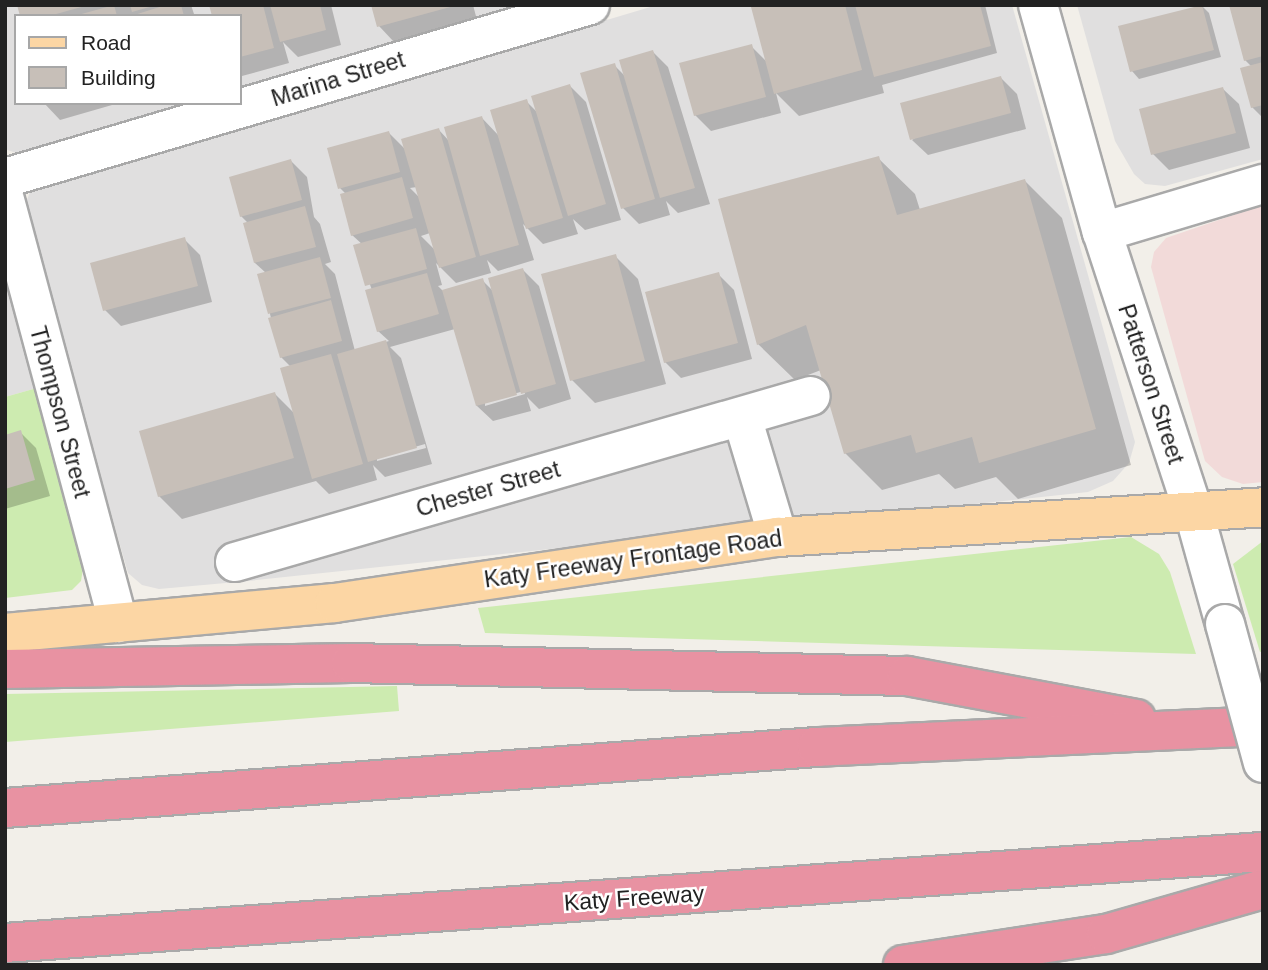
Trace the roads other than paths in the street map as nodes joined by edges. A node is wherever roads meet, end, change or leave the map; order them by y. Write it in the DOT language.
graph roads {
  1 [pos="590,5"];
  2 [pos="1038,5"];
  3 [pos="5,178"];
  4 [pos="1263,184"];
  5 [pos="5,200"];
  6 [pos="1102,232"];
  7 [pos="811,396"];
  8 [pos="742,417"];
  9 [pos="1263,507"];
  10 [pos="1194,513"];
  11 [pos="778,537"];
  12 [pos="235,562"];
  13 [pos="118,623"];
  14 [pos="5,633"];
  15 [pos="5,669"];
  16 [pos="1263,726"];
  17 [pos="1204,731"];
  18 [pos="1263,763"];
  19 [pos="5,808"];
  20 [pos="1263,852"];
  21 [pos="1263,890"];
  22 [pos="5,943"];
  23 [pos="904,965"];
  1 -- 3 [label="street, Marina Street"];
  2 -- 6 [label="street, Patterson Street"];
  4 -- 6 [label="street"];
  5 -- 13 [label="street, Thompson Street"];
  6 -- 10 [label="street, Patterson Street"];
  7 -- 8 [label="street, Chester Street"];
  8 -- 11 [label="street"];
  8 -- 12 [label="street, Chester Street"];
  9 -- 10 [label="main road, Katy Freeway Frontage Road"];
  10 -- 11 [label="main road, Katy Freeway Frontage Road"];
  10 -- 18 [label="street, Patterson Street, bridge"];
  11 -- 13 [label="main road, Katy Freeway Frontage Road"];
  13 -- 14 [label="main road, Katy Freeway Frontage Road"];
  15 -- 17 [label="highway"];
  16 -- 17 [label="highway"];
  17 -- 19 [label="highway"];
  20 -- 22 [label="highway, Katy Freeway"];
  21 -- 23 [label="highway"];
}
